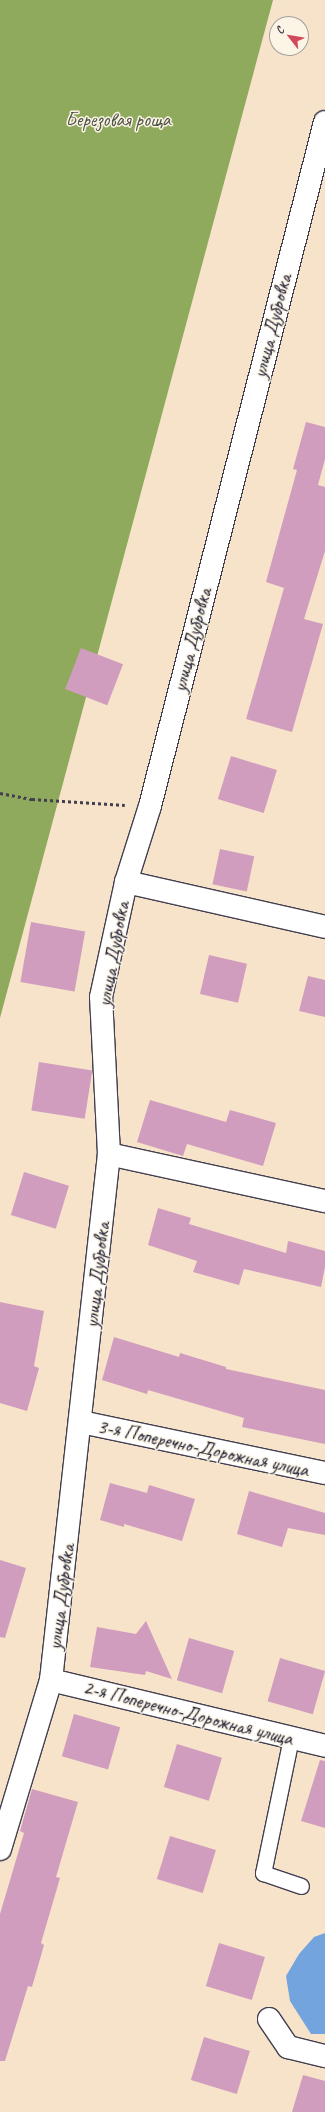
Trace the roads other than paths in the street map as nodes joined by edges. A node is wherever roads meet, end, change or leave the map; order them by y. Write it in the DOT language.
graph roads {
  1 [pos="325,122"];
  2 [pos="126,882"];
  3 [pos="325,927"];
  4 [pos="109,1154"];
  5 [pos="325,1201"];
  6 [pos="81,1422"];
  7 [pos="325,1473"];
  8 [pos="51,1680"];
  9 [pos="291,1738"];
  10 [pos="325,1746"];
  11 [pos="0,1848"];
  12 [pos="301,1886"];
  13 [pos="269,2019"];
  14 [pos="325,2056"];
  1 -- 2 [label="street, улица Дубровка"];
  2 -- 3 [label="street"];
  2 -- 4 [label="street, улица Дубровка"];
  4 -- 5 [label="street"];
  4 -- 6 [label="street, улица Дубровка"];
  6 -- 7 [label="street, 3-я Поперечно-Дорожная улица"];
  6 -- 8 [label="street, улица Дубровка"];
  8 -- 9 [label="street, 2-я Поперечно-Дорожная улица"];
  8 -- 11 [label="street, улица Дубровка"];
  9 -- 10 [label="street, 2-я Поперечно-Дорожная улица"];
  9 -- 12 [label="lane"];
  13 -- 14 [label="street"];
}
